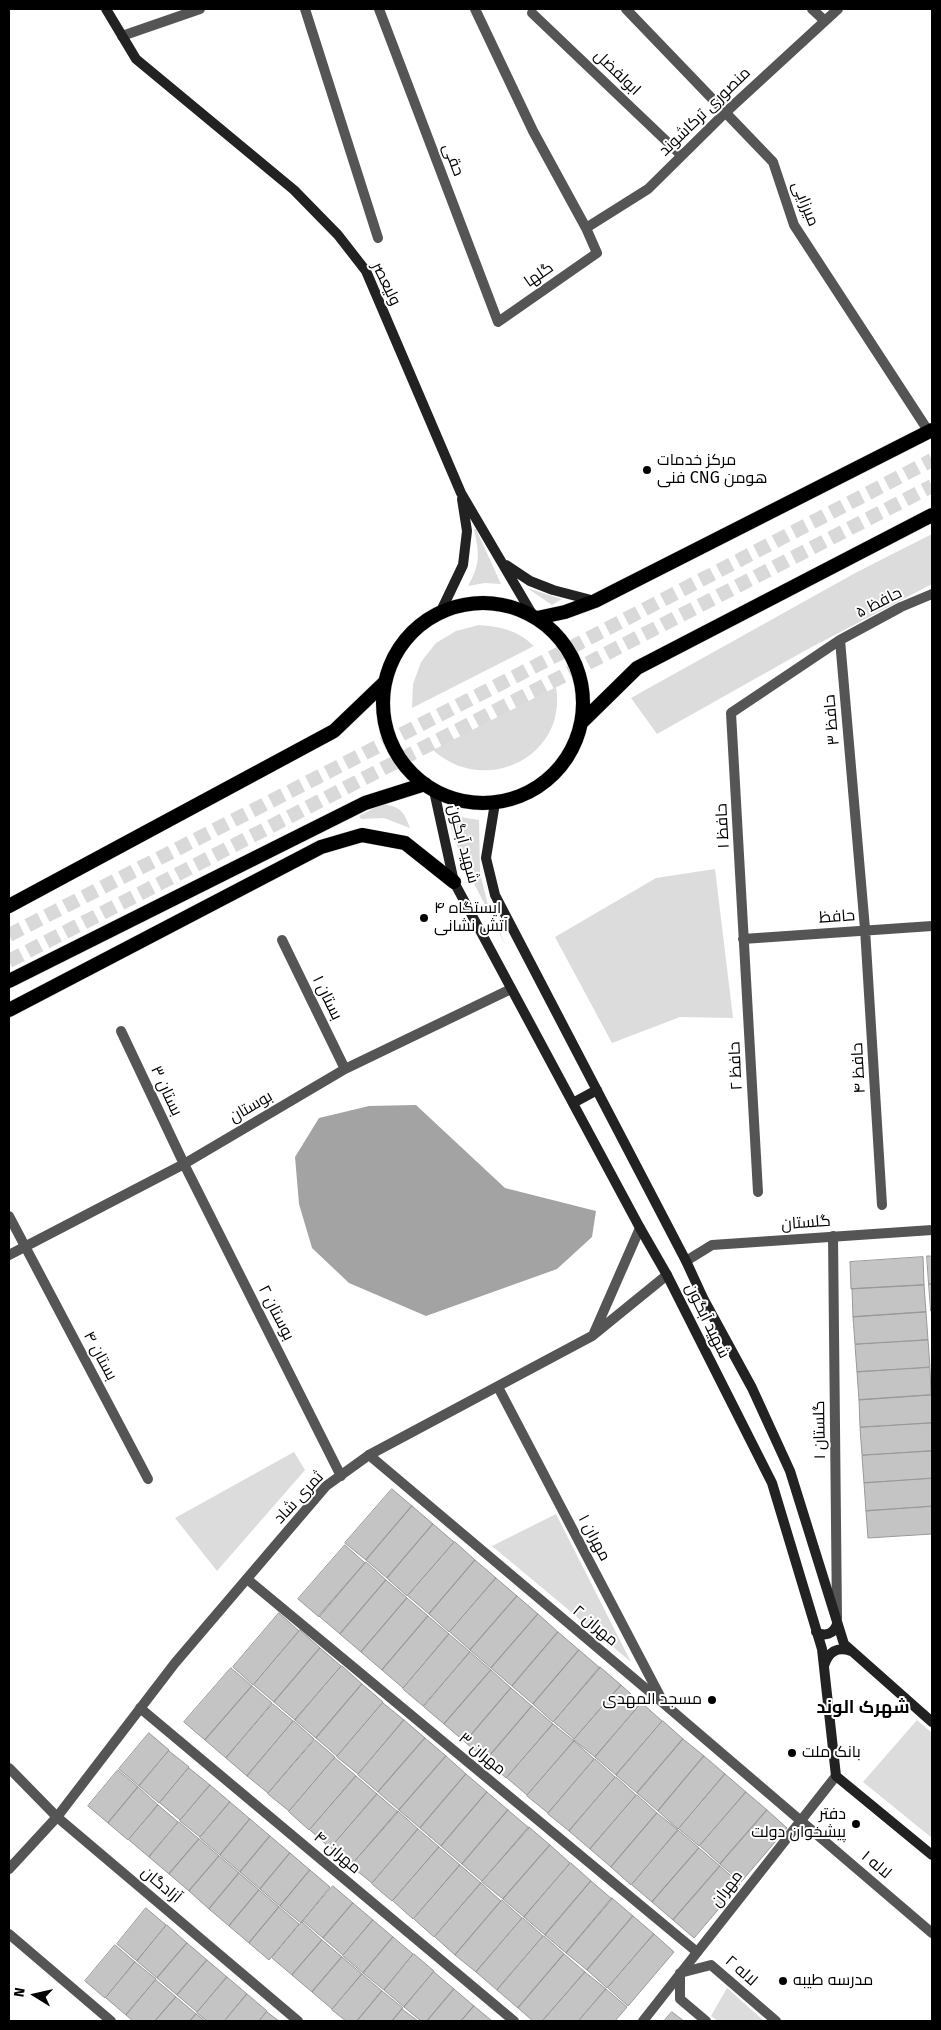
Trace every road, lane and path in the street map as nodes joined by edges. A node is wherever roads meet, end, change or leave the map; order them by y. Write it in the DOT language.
graph roads {
  1 [pos="106,9"];
  2 [pos="200,9"];
  3 [pos="305,9"];
  4 [pos="379,9"];
  5 [pos="475,9"];
  6 [pos="626,9"];
  7 [pos="812,9"];
  8 [pos="838,9"];
  9 [pos="532,13"];
  10 [pos="825,21"];
  11 [pos="122,36"];
  12 [pos="726,112"];
  13 [pos="682,155"];
  14 [pos="586,228"];
  15 [pos="378,238"];
  16 [pos="498,322"];
  17 [pos="931,431"];
  18 [pos="461,493"];
  19 [pos="932,515"];
  20 [pos="503,563"];
  21 [pos="932,594"];
  22 [pos="595,600"];
  23 [pos="441,611"];
  24 [pos="535,616"];
  25 [pos="840,640"];
  26 [pos="384,683"];
  27 [pos="582,722"];
  28 [pos="430,788"];
  29 [pos="495,803"];
  30 [pos="454,882"];
  31 [pos="9,906"];
  32 [pos="932,926"];
  33 [pos="865,929"];
  34 [pos="744,939"];
  35 [pos="282,940"];
  36 [pos="9,981"];
  37 [pos="511,989"];
  38 [pos="9,1010"];
  39 [pos="121,1031"];
  40 [pos="345,1069"];
  41 [pos="597,1090"];
  42 [pos="573,1103"];
  43 [pos="184,1164"];
  44 [pos="758,1192"];
  45 [pos="882,1205"];
  46 [pos="9,1216"];
  47 [pos="640,1228"];
  48 [pos="932,1230"];
  49 [pos="832,1236"];
  50 [pos="25,1247"];
  51 [pos="9,1255"];
  52 [pos="686,1262"];
  53 [pos="667,1275"];
  54 [pos="592,1336"];
  55 [pos="498,1387"];
  56 [pos="369,1456"];
  57 [pos="341,1476"];
  58 [pos="148,1479"];
  59 [pos="247,1578"];
  60 [pos="837,1624"];
  61 [pos="816,1632"];
  62 [pos="851,1651"];
  63 [pos="824,1666"];
  64 [pos="663,1703"];
  65 [pos="140,1708"];
  66 [pos="932,1722"];
  67 [pos="9,1768"];
  68 [pos="836,1776"];
  69 [pos="57,1817"];
  70 [pos="800,1820"];
  71 [pos="932,1855"];
  72 [pos="9,1869"];
  73 [pos="932,1933"];
  74 [pos="9,1934"];
  75 [pos="697,1952"];
  76 [pos="680,1973"];
  77 [pos="111,2021"];
  78 [pos="298,2021"];
  79 [pos="514,2021"];
  80 [pos="643,2021"];
  81 [pos="706,2021"];
  82 [pos="776,2021"];
  1 -- 11 [label="main road, ولیعصر"];
  2 -- 11 [label="street"];
  3 -- 15 [label="street, ولیعصر"];
  4 -- 16 [label="street, حقی"];
  5 -- 14 [label="street"];
  6 -- 12 [label="street, میرزایی"];
  7 -- 10 [label="street"];
  8 -- 10 [label="street, منصوری ترکاشوند"];
  9 -- 13 [label="street, ابولفضل"];
  10 -- 12 [label="street, منصوری ترکاشوند"];
  11 -- 18 [label="main road, ولیعصر"];
  12 -- 13 [label="street, منصوری ترکاشوند"];
  12 -- 17 [label="street, میرزایی"];
  13 -- 14 [label="street, منصوری ترکاشوند"];
  14 -- 16 [label="street, گلها"];
  17 -- 22 [label="highway"];
  18 -- 20 [label="main road, ولیعصر"];
  18 -- 23 [label="main road"];
  19 -- 27 [label="highway"];
  20 -- 22 [label="main road"];
  20 -- 24 [label="main road, ولیعصر"];
  21 -- 25 [label="street, حافظ ۵"];
  22 -- 24 [label="highway"];
  23 -- 24 [label="highway"];
  23 -- 26 [label="highway"];
  24 -- 27 [label="highway"];
  25 -- 33 [label="street, حافظ ۳"];
  25 -- 34 [label="street, حافظ ۱"];
  26 -- 28 [label="highway"];
  26 -- 31 [label="highway"];
  27 -- 29 [label="highway"];
  28 -- 29 [label="highway"];
  28 -- 30 [label="main road, شهید آبگون"];
  28 -- 36 [label="highway"];
  29 -- 41 [label="main road, شهید آبگون"];
  30 -- 37 [label="main road, شهید آبگون"];
  30 -- 38 [label="highway"];
  32 -- 33 [label="street, حافظ"];
  33 -- 34 [label="street, حافظ"];
  33 -- 45 [label="street, حافظ ۴"];
  34 -- 44 [label="street, حافظ ۲"];
  35 -- 40 [label="street, بستان ۱"];
  37 -- 40 [label="street, بوستان"];
  37 -- 42 [label="main road, شهید آبگون"];
  39 -- 43 [label="street, بستان ۳"];
  40 -- 43 [label="street, بوستان"];
  41 -- 42 [label="main road"];
  41 -- 52 [label="main road, شهید آبگون"];
  42 -- 47 [label="main road, شهید آبگون"];
  43 -- 50 [label="street, بوستان"];
  43 -- 57 [label="street, بوستان ۲"];
  46 -- 50 [label="street, بستان ۴"];
  47 -- 53 [label="main road, شهید آبگون"];
  47 -- 54 [label="street"];
  48 -- 49 [label="street, گلستان"];
  49 -- 52 [label="street, گلستان"];
  49 -- 60 [label="street, گلستان ۱"];
  50 -- 51 [label="street, بوستان"];
  50 -- 58 [label="street, بستان ۴"];
  52 -- 60 [label="main road, شهید آبگون"];
  53 -- 54 [label="street, ثمری شاد"];
  53 -- 61 [label="main road, شهید آبگون"];
  54 -- 55 [label="street, ثمری شاد"];
  55 -- 56 [label="street, ثمری شاد"];
  55 -- 64 [label="street, ۱ مهران"];
  56 -- 57 [label="street, ثمری شاد"];
  56 -- 64 [label="street, مهران ۲"];
  57 -- 59 [label="street, ثمری شاد"];
  59 -- 65 [label="street, ثمری شاد"];
  59 -- 75 [label="street, مهران ۳"];
  60 -- 61 [label="main road"];
  60 -- 62 [label="main road, شهید آبگون"];
  61 -- 63 [label="main road, شهید آبگون"];
  62 -- 63 [label="main road"];
  62 -- 66 [label="main road, شهید آبگون"];
  63 -- 68 [label="main road, شهید آبگون"];
  64 -- 70 [label="street, مهران ۲"];
  65 -- 69 [label="street, ثمری شاد"];
  65 -- 79 [label="street, مهران ۴"];
  67 -- 69 [label="street, آزادگان"];
  68 -- 70 [label="street, مهران"];
  68 -- 71 [label="main road"];
  69 -- 72 [label="street, ثمری شاد"];
  69 -- 78 [label="street, آزادگان"];
  70 -- 73 [label="street, لاله ۱"];
  70 -- 75 [label="street, مهران"];
  74 -- 77 [label="street"];
  75 -- 76 [label="street, مهران"];
  76 -- 80 [label="street, مهران"];
  76 -- 81 [label="street"];
  76 -- 82 [label="street, لاله ۲"];
}
